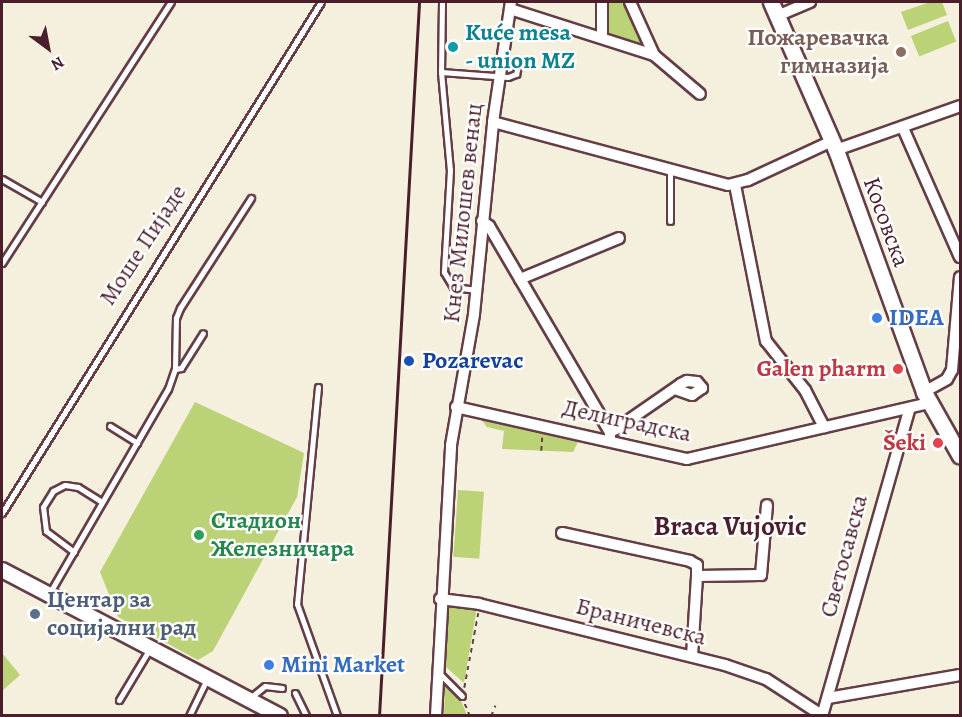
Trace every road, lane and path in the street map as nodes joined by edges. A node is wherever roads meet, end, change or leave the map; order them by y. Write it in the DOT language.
graph roads {
  1 [pos="171,2"];
  2 [pos="321,2"];
  3 [pos="442,2"];
  4 [pos="602,2"];
  5 [pos="630,2"];
  6 [pos="810,2"];
  7 [pos="511,5"];
  8 [pos="774,9"];
  9 [pos="602,36"];
  10 [pos="654,55"];
  11 [pos="519,62"];
  12 [pos="441,72"];
  13 [pos="500,75"];
  14 [pos="700,94"];
  15 [pos="960,106"];
  16 [pos="493,122"];
  17 [pos="903,128"];
  18 [pos="834,146"];
  19 [pos="669,170"];
  20 [pos="2,179"];
  21 [pos="735,185"];
  22 [pos="251,198"];
  23 [pos="42,201"];
  24 [pos="482,220"];
  25 [pos="670,221"];
  26 [pos="619,238"];
  27 [pos="960,257"];
  28 [pos="2,263"];
  29 [pos="960,278"];
  30 [pos="520,279"];
  31 [pos="477,290"];
  32 [pos="203,333"];
  33 [pos="175,369"];
  34 [pos="318,387"];
  35 [pos="675,389"];
  36 [pos="926,398"];
  37 [pos="456,407"];
  38 [pos="910,408"];
  39 [pos="110,426"];
  40 [pos="824,427"];
  41 [pos="543,431"];
  42 [pos="610,436"];
  43 [pos="536,438"];
  44 [pos="542,439"];
  45 [pos="137,443"];
  46 [pos="541,451"];
  47 [pos="960,456"];
  48 [pos="102,502"];
  49 [pos="767,505"];
  50 [pos="2,513"];
  51 [pos="562,533"];
  52 [pos="74,552"];
  53 [pos="2,570"];
  54 [pos="697,576"];
  55 [pos="49,594"];
  56 [pos="440,599"];
  57 [pos="479,604"];
  58 [pos="151,647"];
  59 [pos="692,656"];
  60 [pos="437,672"];
  61 [pos="208,678"];
  62 [pos="960,678"];
  63 [pos="282,688"];
  64 [pos="294,693"];
  65 [pos="462,696"];
  66 [pos="828,698"];
  67 [pos="249,699"];
  68 [pos="119,700"];
  69 [pos="495,706"];
  70 [pos="823,715"];
  71 [pos="189,716"];
  72 [pos="280,716"];
  73 [pos="306,716"];
  74 [pos="337,716"];
  75 [pos="436,716"];
  76 [pos="470,716"];
  77 [pos="491,716"];
  1 -- 23 [label="lane"];
  2 -- 50 [label="lane, Моше Пијаде"];
  3 -- 12 [label="lane"];
  4 -- 9 [label="street"];
  5 -- 10 [label="street"];
  6 -- 8 [label="street"];
  7 -- 9 [label="street"];
  7 -- 13 [label="street, Кнез Милошев венац"];
  8 -- 18 [label="main road, Косовска"];
  9 -- 10 [label="street"];
  10 -- 14 [label="street"];
  11 -- 13 [label="lane"];
  12 -- 13 [label="lane"];
  12 -- 31 [label="lane"];
  13 -- 16 [label="street, Кнез Милошев венац"];
  15 -- 17 [label="street"];
  16 -- 19 [label="street"];
  16 -- 24 [label="street, Кнез Милошев венац"];
  17 -- 18 [label="street"];
  17 -- 27 [label="street"];
  18 -- 21 [label="street"];
  18 -- 36 [label="main road, Косовска"];
  19 -- 21 [label="street"];
  19 -- 25 [label="lane"];
  20 -- 23 [label="lane"];
  21 -- 40 [label="street"];
  22 -- 33 [label="lane"];
  23 -- 28 [label="lane"];
  24 -- 30 [label="street"];
  24 -- 31 [label="street, Кнез Милошев венац"];
  26 -- 30 [label="street"];
  29 -- 36 [label="street, Делиградска"];
  30 -- 42 [label="street"];
  31 -- 37 [label="street, Кнез Милошев венац"];
  32 -- 33 [label="lane"];
  33 -- 45 [label="lane"];
  34 -- 74 [label="lane"];
  35 -- 42 [label="street"];
  36 -- 38 [label="street, Делиградска"];
  36 -- 47 [label="main road, Косовска"];
  37 -- 42 [label="street, Делиградска"];
  37 -- 56 [label="street, Кнез Милошев венац"];
  38 -- 40 [label="street, Делиградска"];
  38 -- 66 [label="street, Светосавска"];
  39 -- 45 [label="lane"];
  40 -- 42 [label="street, Делиградска"];
  41 -- 44 [label="path"];
  43 -- 44 [label="path"];
  44 -- 46 [label="path"];
  45 -- 48 [label="lane"];
  48 -- 52 [label="lane"];
  48 -- 52 [label="lane"];
  49 -- 54 [label="street"];
  51 -- 54 [label="street"];
  52 -- 55 [label="lane"];
  53 -- 55 [label="street"];
  54 -- 59 [label="street"];
  55 -- 58 [label="street"];
  56 -- 57 [label="street, Браничевска"];
  56 -- 60 [label="street, Кнез Милошев венац"];
  57 -- 59 [label="street, Браничевска"];
  57 -- 65 [label="path"];
  58 -- 61 [label="street"];
  58 -- 68 [label="lane"];
  59 -- 70 [label="street, Браничевска"];
  60 -- 65 [label="lane"];
  60 -- 75 [label="street, Кнез Милошев венац"];
  61 -- 67 [label="street"];
  61 -- 71 [label="lane"];
  62 -- 66 [label="street"];
  63 -- 67 [label="lane"];
  64 -- 73 [label="lane"];
  65 -- 76 [label="path"];
  66 -- 70 [label="street, Светосавска"];
  67 -- 72 [label="street"];
  69 -- 77 [label="path"];
}
